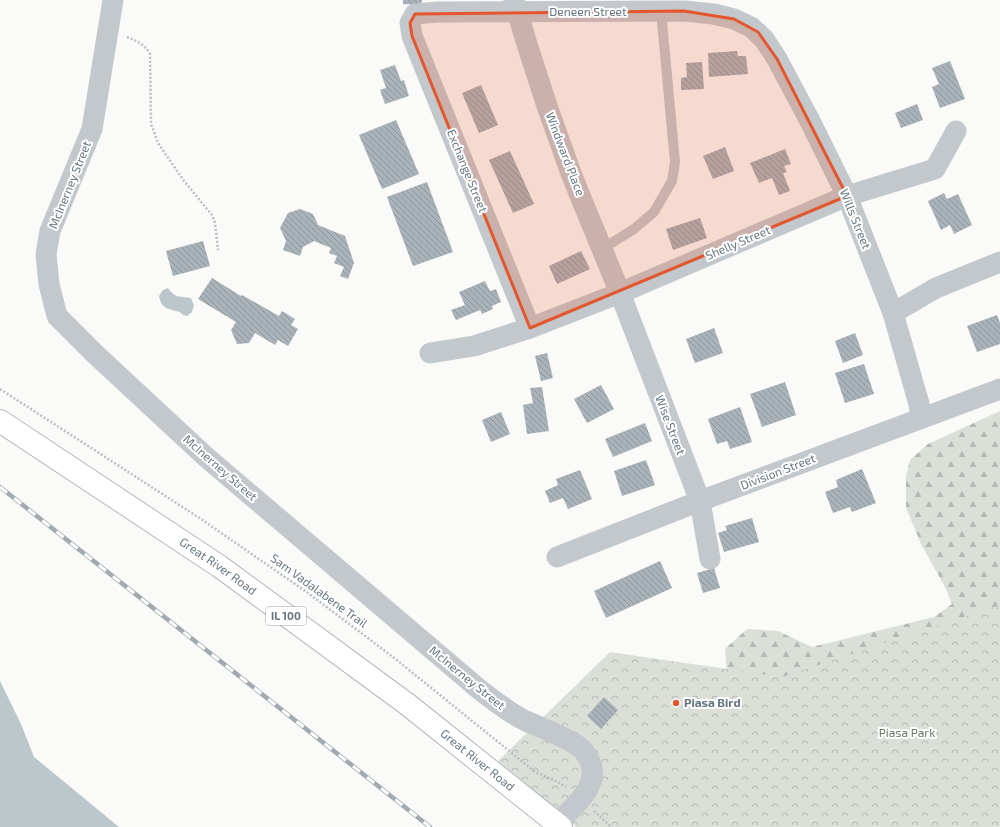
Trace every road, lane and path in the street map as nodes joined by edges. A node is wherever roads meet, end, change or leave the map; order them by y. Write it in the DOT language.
graph roads {
  1 [pos="112,0"];
  2 [pos="516,6"];
  3 [pos="661,11"];
  4 [pos="415,14"];
  5 [pos="108,29"];
  6 [pos="758,32"];
  7 [pos="956,131"];
  8 [pos="847,196"];
  9 [pos="602,249"];
  10 [pos="218,250"];
  11 [pos="1000,262"];
  12 [pos="620,293"];
  13 [pos="893,313"];
  14 [pos="530,328"];
  15 [pos="430,353"];
  16 [pos="0,389"];
  17 [pos="1000,390"];
  18 [pos="920,418"];
  19 [pos="0,421"];
  20 [pos="700,501"];
  21 [pos="557,558"];
  22 [pos="710,559"];
  23 [pos="581,798"];
  24 [pos="559,825"];
  25 [pos="612,827"];
  1 -- 5 [label="street, McInerney Street"];
  2 -- 3 [label="street, Deneen Street"];
  2 -- 4 [label="street, Deneen Street"];
  2 -- 9 [label="street, Windward Place"];
  3 -- 6 [label="street, Deneen Street"];
  3 -- 9 [label="lane"];
  4 -- 14 [label="street, Exchange Street"];
  5 -- 10 [label="path"];
  5 -- 23 [label="street, McInerney Street"];
  6 -- 8 [label="street, Wills Street"];
  7 -- 8 [label="street, Shelly Street"];
  8 -- 12 [label="street, Shelly Street"];
  8 -- 13 [label="street, Wills Street"];
  9 -- 12 [label="street, Windward Place"];
  11 -- 13 [label="street"];
  12 -- 14 [label="street, Shelly Street"];
  12 -- 20 [label="street, Wise Street"];
  13 -- 18 [label="street, Wills Street"];
  14 -- 15 [label="street, Shelly Street"];
  16 -- 23 [label="path, Sam Vadalabene Trail"];
  17 -- 18 [label="street, Division Street"];
  18 -- 20 [label="street, Division Street"];
  19 -- 24 [label="main road, Great River Road / IL 100"];
  20 -- 21 [label="street, Division Street"];
  20 -- 22 [label="street, Wise Street"];
  23 -- 24 [label="street, McInerney Street"];
  23 -- 25 [label="path, Sam Vadalabene Trail"];
}
